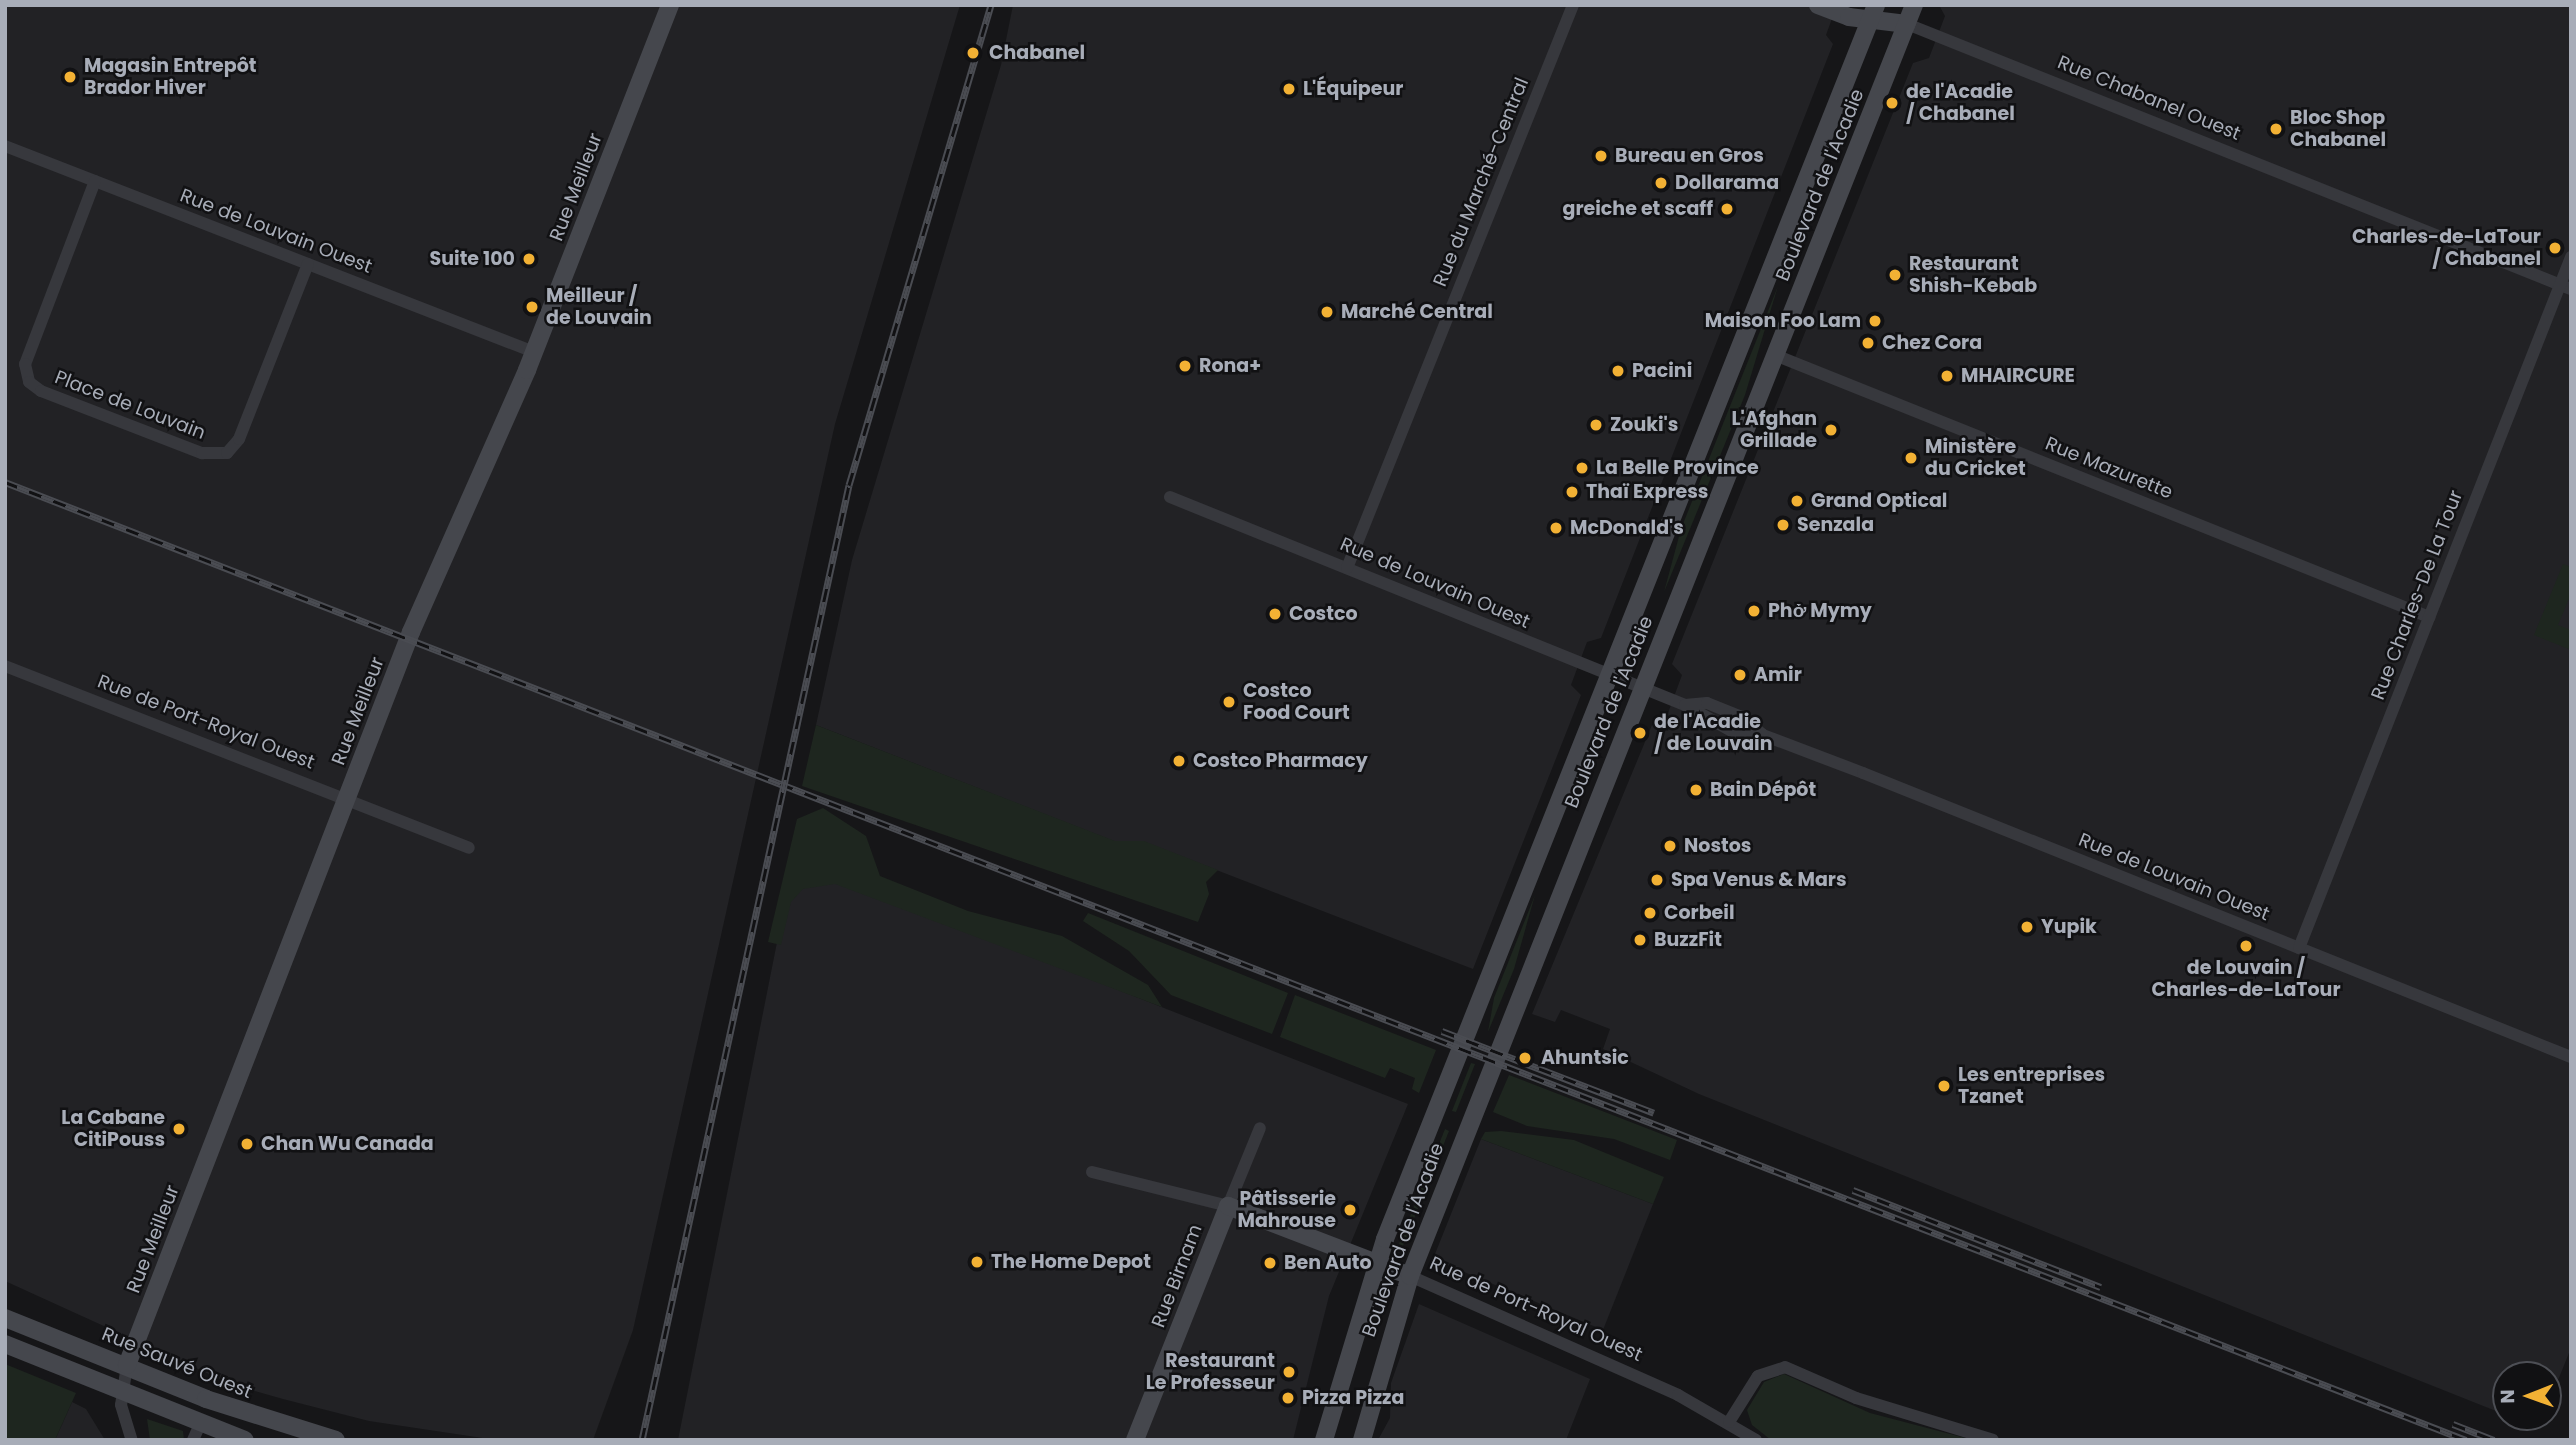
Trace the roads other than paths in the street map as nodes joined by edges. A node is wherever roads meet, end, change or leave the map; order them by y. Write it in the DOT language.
graph roads {
  1 [pos="670,5"];
  2 [pos="1573,5"];
  3 [pos="1818,5"];
  4 [pos="1914,5"];
  5 [pos="1875,10"];
  6 [pos="1906,24"];
  7 [pos="5,146"];
  8 [pos="95,181"];
  9 [pos="2571,257"];
  10 [pos="308,264"];
  11 [pos="2565,287"];
  12 [pos="534,352"];
  13 [pos="1775,355"];
  14 [pos="1170,497"];
  15 [pos="1347,568"];
  16 [pos="2429,617"];
  17 [pos="5,666"];
  18 [pos="1609,674"];
  19 [pos="1642,688"];
  20 [pos="348,800"];
  21 [pos="469,848"];
  22 [pos="2299,947"];
  23 [pos="2571,1057"];
  24 [pos="1259,1128"];
  25 [pos="1092,1172"];
  26 [pos="1228,1206"];
  27 [pos="1376,1263"];
  28 [pos="1410,1276"];
  29 [pos="5,1318"];
  30 [pos="5,1344"];
  31 [pos="127,1365"];
  32 [pos="121,1393"];
  33 [pos="1729,1422"];
  34 [pos="196,1432"];
  35 [pos="132,1440"];
  36 [pos="245,1440"];
  37 [pos="336,1440"];
  38 [pos="1135,1440"];
  39 [pos="1324,1440"];
  40 [pos="1362,1440"];
  41 [pos="1756,1440"];
  42 [pos="1993,1440"];
  1 -- 12 [label="main road, Rue Meilleur"];
  2 -- 15 [label="street, Rue du Marché-Central"];
  3 -- 5 [label="main road, Rue Chabanel Ouest"];
  4 -- 6 [label="main road, Boulevard de l'Acadie"];
  5 -- 6 [label="main road, Rue Chabanel Ouest"];
  5 -- 18 [label="main road, Boulevard de l'Acadie"];
  6 -- 11 [label="street, Rue Chabanel Ouest"];
  6 -- 13 [label="main road, Boulevard de l'Acadie"];
  7 -- 8 [label="street, Rue de Louvain Ouest"];
  8 -- 10 [label="street, Rue de Louvain Ouest"];
  8 -- 10 [label="street, Place de Louvain"];
  9 -- 11 [label="street, Rue Charles-De La Tour"];
  10 -- 12 [label="street, Rue de Louvain Ouest"];
  11 -- 16 [label="street, Rue Charles-De La Tour"];
  12 -- 20 [label="main road, Rue Meilleur"];
  13 -- 16 [label="street, Rue Mazurette"];
  13 -- 19 [label="main road, Boulevard de l'Acadie"];
  14 -- 15 [label="street, Rue de Louvain Ouest"];
  15 -- 18 [label="street, Rue de Louvain Ouest"];
  16 -- 22 [label="street, Rue Charles-De La Tour"];
  17 -- 20 [label="street, Rue de Port-Royal Ouest"];
  18 -- 19 [label="street, Rue de Louvain Ouest"];
  18 -- 27 [label="main road, Boulevard de l'Acadie"];
  19 -- 22 [label="street, Rue de Louvain Ouest"];
  19 -- 28 [label="main road, Boulevard de l'Acadie"];
  20 -- 21 [label="street, Rue de Port-Royal Ouest"];
  20 -- 31 [label="main road, Rue Meilleur"];
  22 -- 23 [label="street, Rue de Louvain Ouest"];
  24 -- 26 [label="street, Rue Birnam"];
  25 -- 26 [label="street, Rue de Port-Royal Ouest"];
  26 -- 27 [label="main road, Rue de Port-Royal Ouest"];
  26 -- 38 [label="main road, Rue Birnam"];
  27 -- 28 [label="main road, Rue de Port-Royal Ouest"];
  27 -- 39 [label="main road, Boulevard de l'Acadie"];
  28 -- 33 [label="street, Rue de Port-Royal Ouest"];
  28 -- 40 [label="main road, Boulevard de l'Acadie"];
  29 -- 31 [label="main road, Rue Sauvé Ouest"];
  30 -- 32 [label="main road"];
  31 -- 32 [label="street, Rue Meilleur"];
  31 -- 37 [label="main road, Rue Sauvé Ouest"];
  32 -- 34 [label="main road"];
  32 -- 35 [label="street, Rue Meilleur"];
  33 -- 41 [label="street, Rue de Port-Royal Ouest"];
  33 -- 42 [label="street"];
  34 -- 36 [label="main road"];
}
